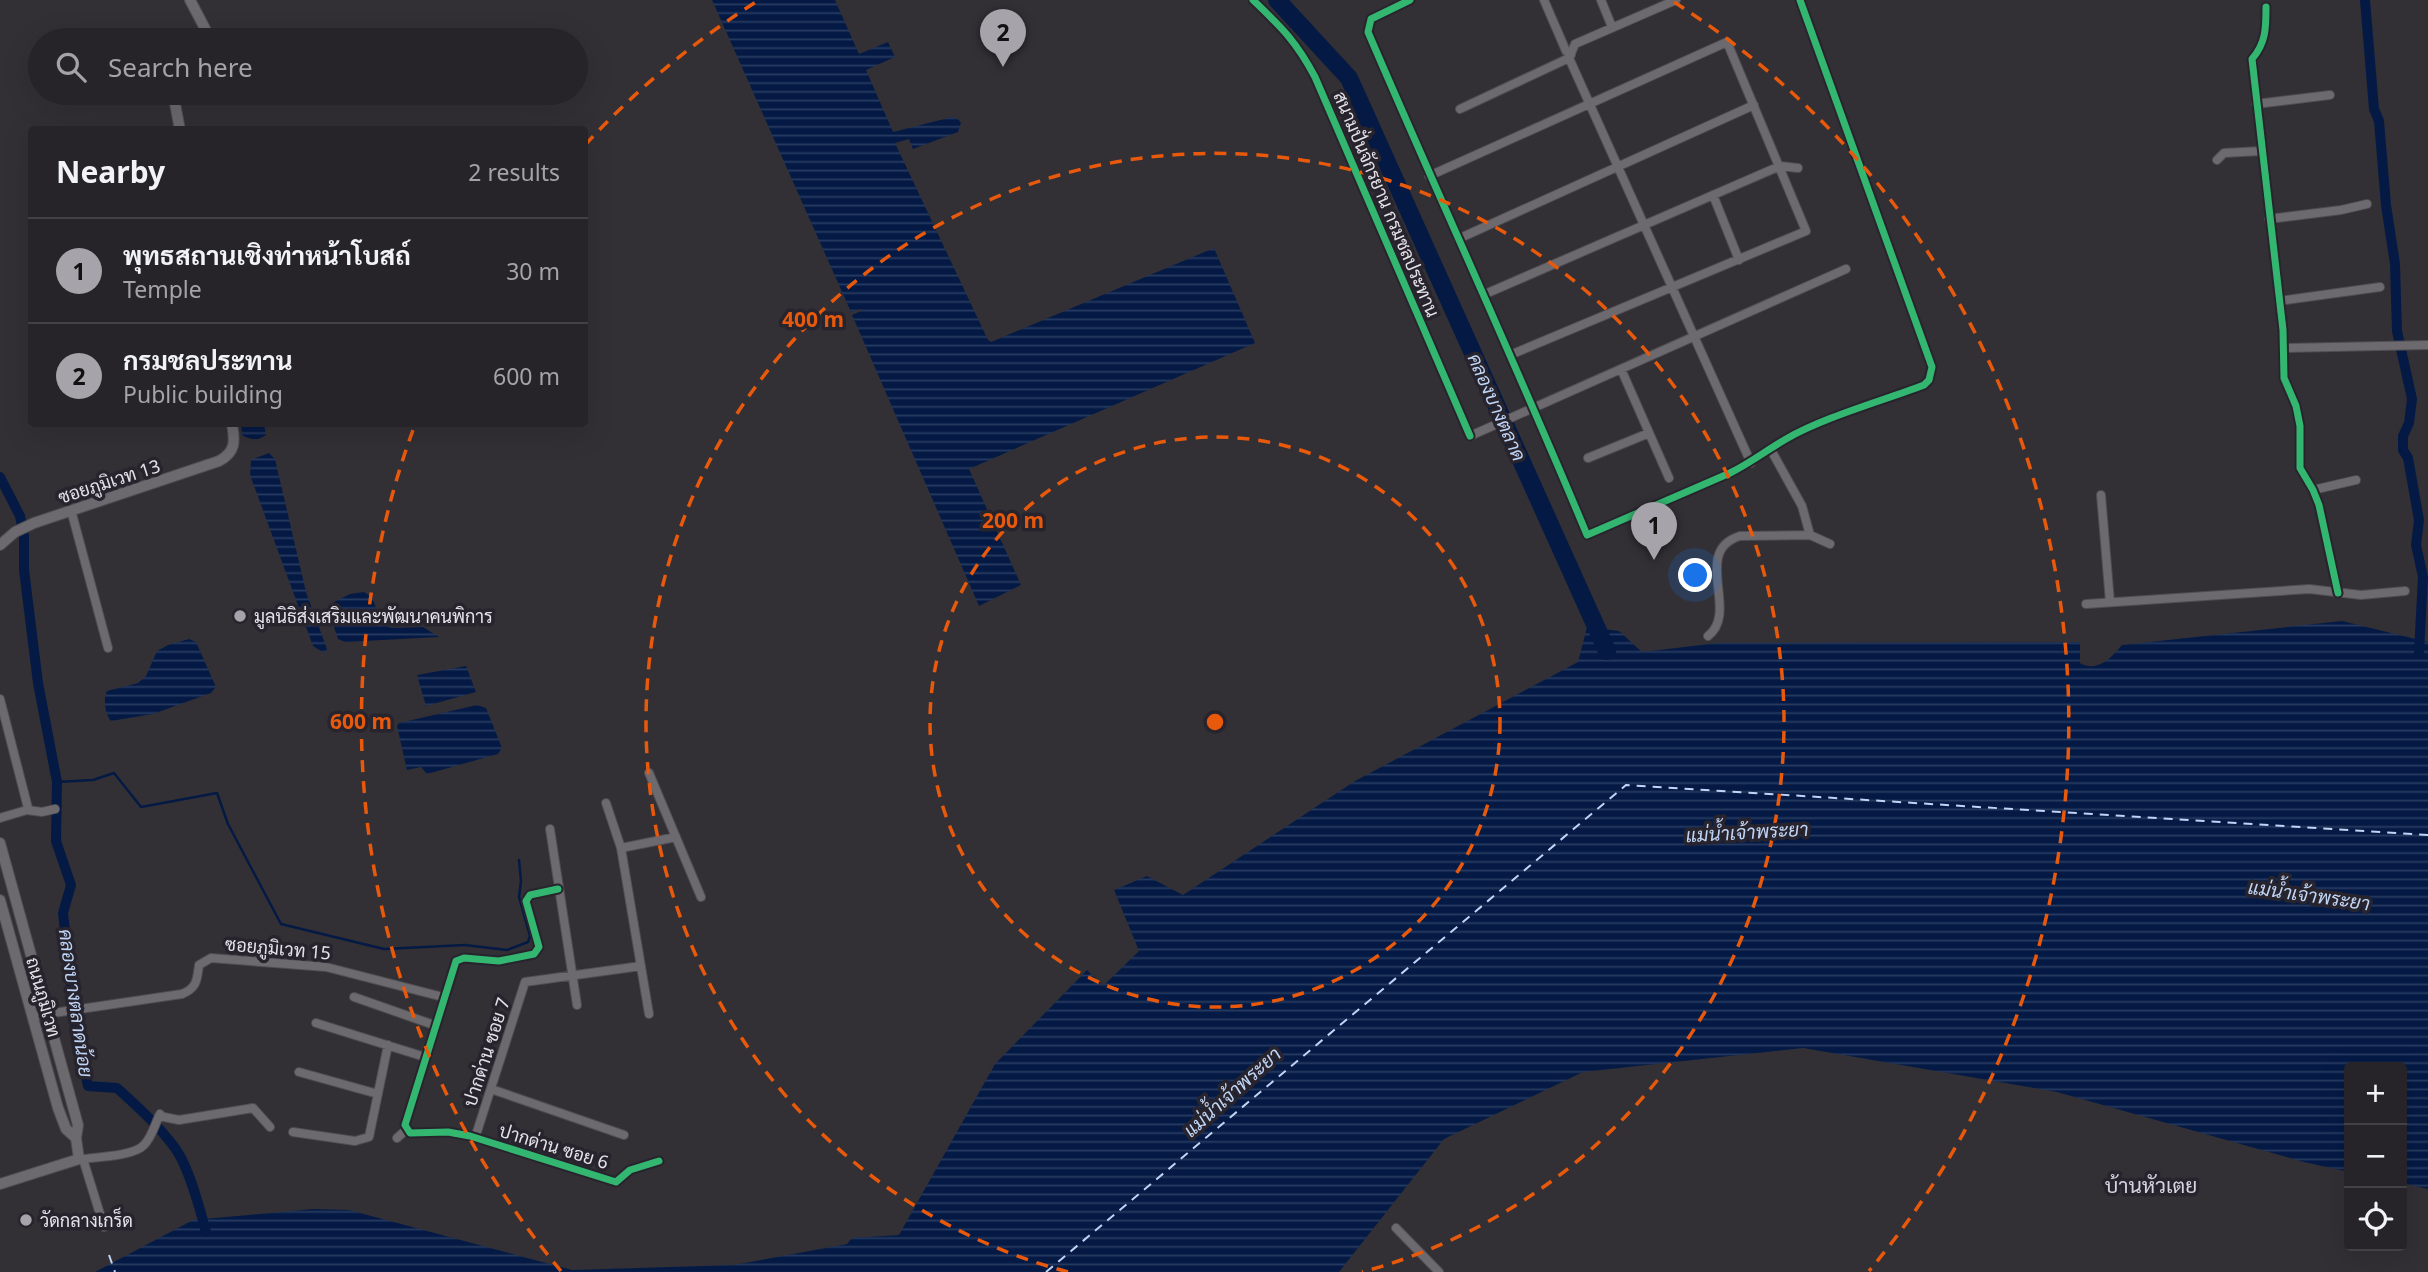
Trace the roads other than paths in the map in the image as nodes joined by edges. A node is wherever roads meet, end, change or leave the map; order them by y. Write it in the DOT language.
graph roads {
  1 [pos="190,0"];
  2 [pos="1410,0"];
  3 [pos="1544,0"];
  4 [pos="1601,0"];
  5 [pos="1676,0"];
  6 [pos="1800,0"];
  7 [pos="1657,4"];
  8 [pos="2266,7"];
  9 [pos="1612,27"];
  10 [pos="205,28"];
  11 [pos="1570,56"];
  12 [pos="2330,95"];
  13 [pos="1590,103"];
  14 [pos="2256,104"];
  15 [pos="175,105"];
  16 [pos="1754,105"];
  17 [pos="1460,109"];
  18 [pos="179,126"];
  19 [pos="2261,151"];
  20 [pos="2217,160"];
  21 [pos="1618,166"];
  22 [pos="1780,166"];
  23 [pos="1798,168"];
  24 [pos="1429,176"];
  25 [pos="1713,195"];
  26 [pos="2367,204"];
  27 [pos="2269,219"];
  28 [pos="1644,225"];
  29 [pos="1458,239"];
  30 [pos="1739,260"];
  31 [pos="1846,269"];
  32 [pos="1672,288"];
  33 [pos="2380,288"];
  34 [pos="1483,295"];
  35 [pos="2279,302"];
  36 [pos="1694,337"];
  37 [pos="2428,345"];
  38 [pos="2283,348"];
  39 [pos="1510,355"];
  40 [pos="1621,369"];
  41 [pos="1535,408"];
  42 [pos="233,427"];
  43 [pos="1649,433"];
  44 [pos="1470,436"];
  45 [pos="1771,450"];
  46 [pos="1588,458"];
  47 [pos="1751,463"];
  48 [pos="1668,478"];
  49 [pos="2356,480"];
  50 [pos="2313,490"];
  51 [pos="2101,495"];
  52 [pos="71,510"];
  53 [pos="1810,535"];
  54 [pos="1830,544"];
  55 [pos="0,545"];
  56 [pos="2405,591"];
  57 [pos="2338,593"];
  58 [pos="2110,602"];
  59 [pos="2086,604"];
  60 [pos="1708,636"];
  61 [pos="108,648"];
  62 [pos="0,699"];
  63 [pos="649,773"];
  64 [pos="606,803"];
  65 [pos="55,809"];
  66 [pos="27,810"];
  67 [pos="0,818"];
  68 [pos="550,829"];
  69 [pos="676,836"];
  70 [pos="0,843"];
  71 [pos="621,848"];
  72 [pos="558,889"];
  73 [pos="701,897"];
  74 [pos="0,900"];
  75 [pos="641,966"];
  76 [pos="573,976"];
  77 [pos="354,997"];
  78 [pos="443,997"];
  79 [pos="577,1005"];
  80 [pos="47,1013"];
  81 [pos="649,1014"];
  82 [pos="33,1016"];
  83 [pos="316,1023"];
  84 [pos="435,1025"];
  85 [pos="388,1045"];
  86 [pos="425,1057"];
  87 [pos="299,1072"];
  88 [pos="491,1089"];
  89 [pos="378,1094"];
  90 [pos="270,1127"];
  91 [pos="406,1130"];
  92 [pos="293,1132"];
  93 [pos="624,1135"];
  94 [pos="76,1138"];
  95 [pos="397,1138"];
  96 [pos="475,1138"];
  97 [pos="81,1159"];
  98 [pos="659,1161"];
  99 [pos="0,1184"];
  100 [pos="104,1227"];
  101 [pos="1395,1228"];
  102 [pos="1439,1272"];
  1 -- 10 [label="street"];
  2 -- 24 [label="street"];
  3 -- 11 [label="street"];
  4 -- 9 [label="street"];
  5 -- 7 [label="street"];
  6 -- 45 [label="street"];
  7 -- 9 [label="street"];
  8 -- 14 [label="street"];
  9 -- 11 [label="street"];
  11 -- 13 [label="street"];
  11 -- 17 [label="street"];
  12 -- 14 [label="street"];
  13 -- 16 [label="street"];
  13 -- 21 [label="street"];
  13 -- 24 [label="street"];
  14 -- 19 [label="street"];
  15 -- 18 [label="street"];
  16 -- 21 [label="street"];
  16 -- 22 [label="street"];
  19 -- 20 [label="street"];
  19 -- 27 [label="street"];
  21 -- 28 [label="street"];
  21 -- 29 [label="street"];
  22 -- 23 [label="street"];
  22 -- 25 [label="street"];
  22 -- 30 [label="street"];
  24 -- 29 [label="street"];
  25 -- 28 [label="street"];
  25 -- 30 [label="street"];
  26 -- 27 [label="street"];
  27 -- 35 [label="street"];
  28 -- 32 [label="street"];
  28 -- 34 [label="street"];
  29 -- 34 [label="street"];
  30 -- 32 [label="street"];
  31 -- 36 [label="street"];
  32 -- 36 [label="street"];
  32 -- 39 [label="street"];
  33 -- 35 [label="street"];
  34 -- 39 [label="street"];
  35 -- 38 [label="street"];
  36 -- 40 [label="street"];
  36 -- 47 [label="street"];
  37 -- 38 [label="street"];
  38 -- 50 [label="street"];
  39 -- 41 [label="street"];
  40 -- 41 [label="street"];
  40 -- 43 [label="street"];
  41 -- 44 [label="street"];
  41 -- 47 [label="street"];
  42 -- 52 [label="street, ซอยภูมิเวท 13"];
  43 -- 46 [label="street"];
  43 -- 48 [label="street"];
  45 -- 47 [label="street"];
  45 -- 53 [label="street"];
  49 -- 50 [label="street"];
  50 -- 57 [label="street"];
  51 -- 58 [label="street"];
  52 -- 55 [label="street, ซอยภูมิเวท 13"];
  52 -- 61 [label="street"];
  53 -- 54 [label="street"];
  53 -- 60 [label="street"];
  56 -- 57 [label="street"];
  57 -- 58 [label="street"];
  58 -- 59 [label="street"];
  62 -- 66 [label="street"];
  63 -- 69 [label="street"];
  64 -- 71 [label="street"];
  65 -- 66 [label="street"];
  66 -- 67 [label="street"];
  68 -- 72 [label="street"];
  69 -- 71 [label="street"];
  69 -- 73 [label="street"];
  70 -- 80 [label="street, ถนนภูมิเวท"];
  71 -- 75 [label="street"];
  72 -- 76 [label="street"];
  72 -- 78 [label="street"];
  74 -- 82 [label="street, ถนนภูมิเวท"];
  75 -- 76 [label="street"];
  75 -- 81 [label="street"];
  76 -- 79 [label="street"];
  76 -- 88 [label="street, ปากด่าน ซอย 7"];
  77 -- 84 [label="street"];
  78 -- 80 [label="street, ซอยภูมิเวท 15"];
  78 -- 84 [label="street"];
  80 -- 82 [label="street"];
  80 -- 94 [label="street, ถนนภูมิเวท"];
  82 -- 94 [label="street, ถนนภูมิเวท"];
  83 -- 85 [label="street"];
  84 -- 86 [label="street"];
  85 -- 86 [label="street"];
  85 -- 89 [label="street"];
  86 -- 91 [label="street"];
  87 -- 89 [label="street"];
  88 -- 93 [label="street"];
  88 -- 96 [label="street, ปากด่าน ซอย 7"];
  89 -- 92 [label="street"];
  90 -- 97 [label="street"];
  91 -- 95 [label="street"];
  91 -- 96 [label="street, ปากด่าน ซอย 6"];
  94 -- 97 [label="street, ถนนภูมิเวท"];
  96 -- 98 [label="street, ปากด่าน ซอย 6"];
  97 -- 99 [label="street"];
  97 -- 100 [label="street"];
  101 -- 102 [label="street"];
}
